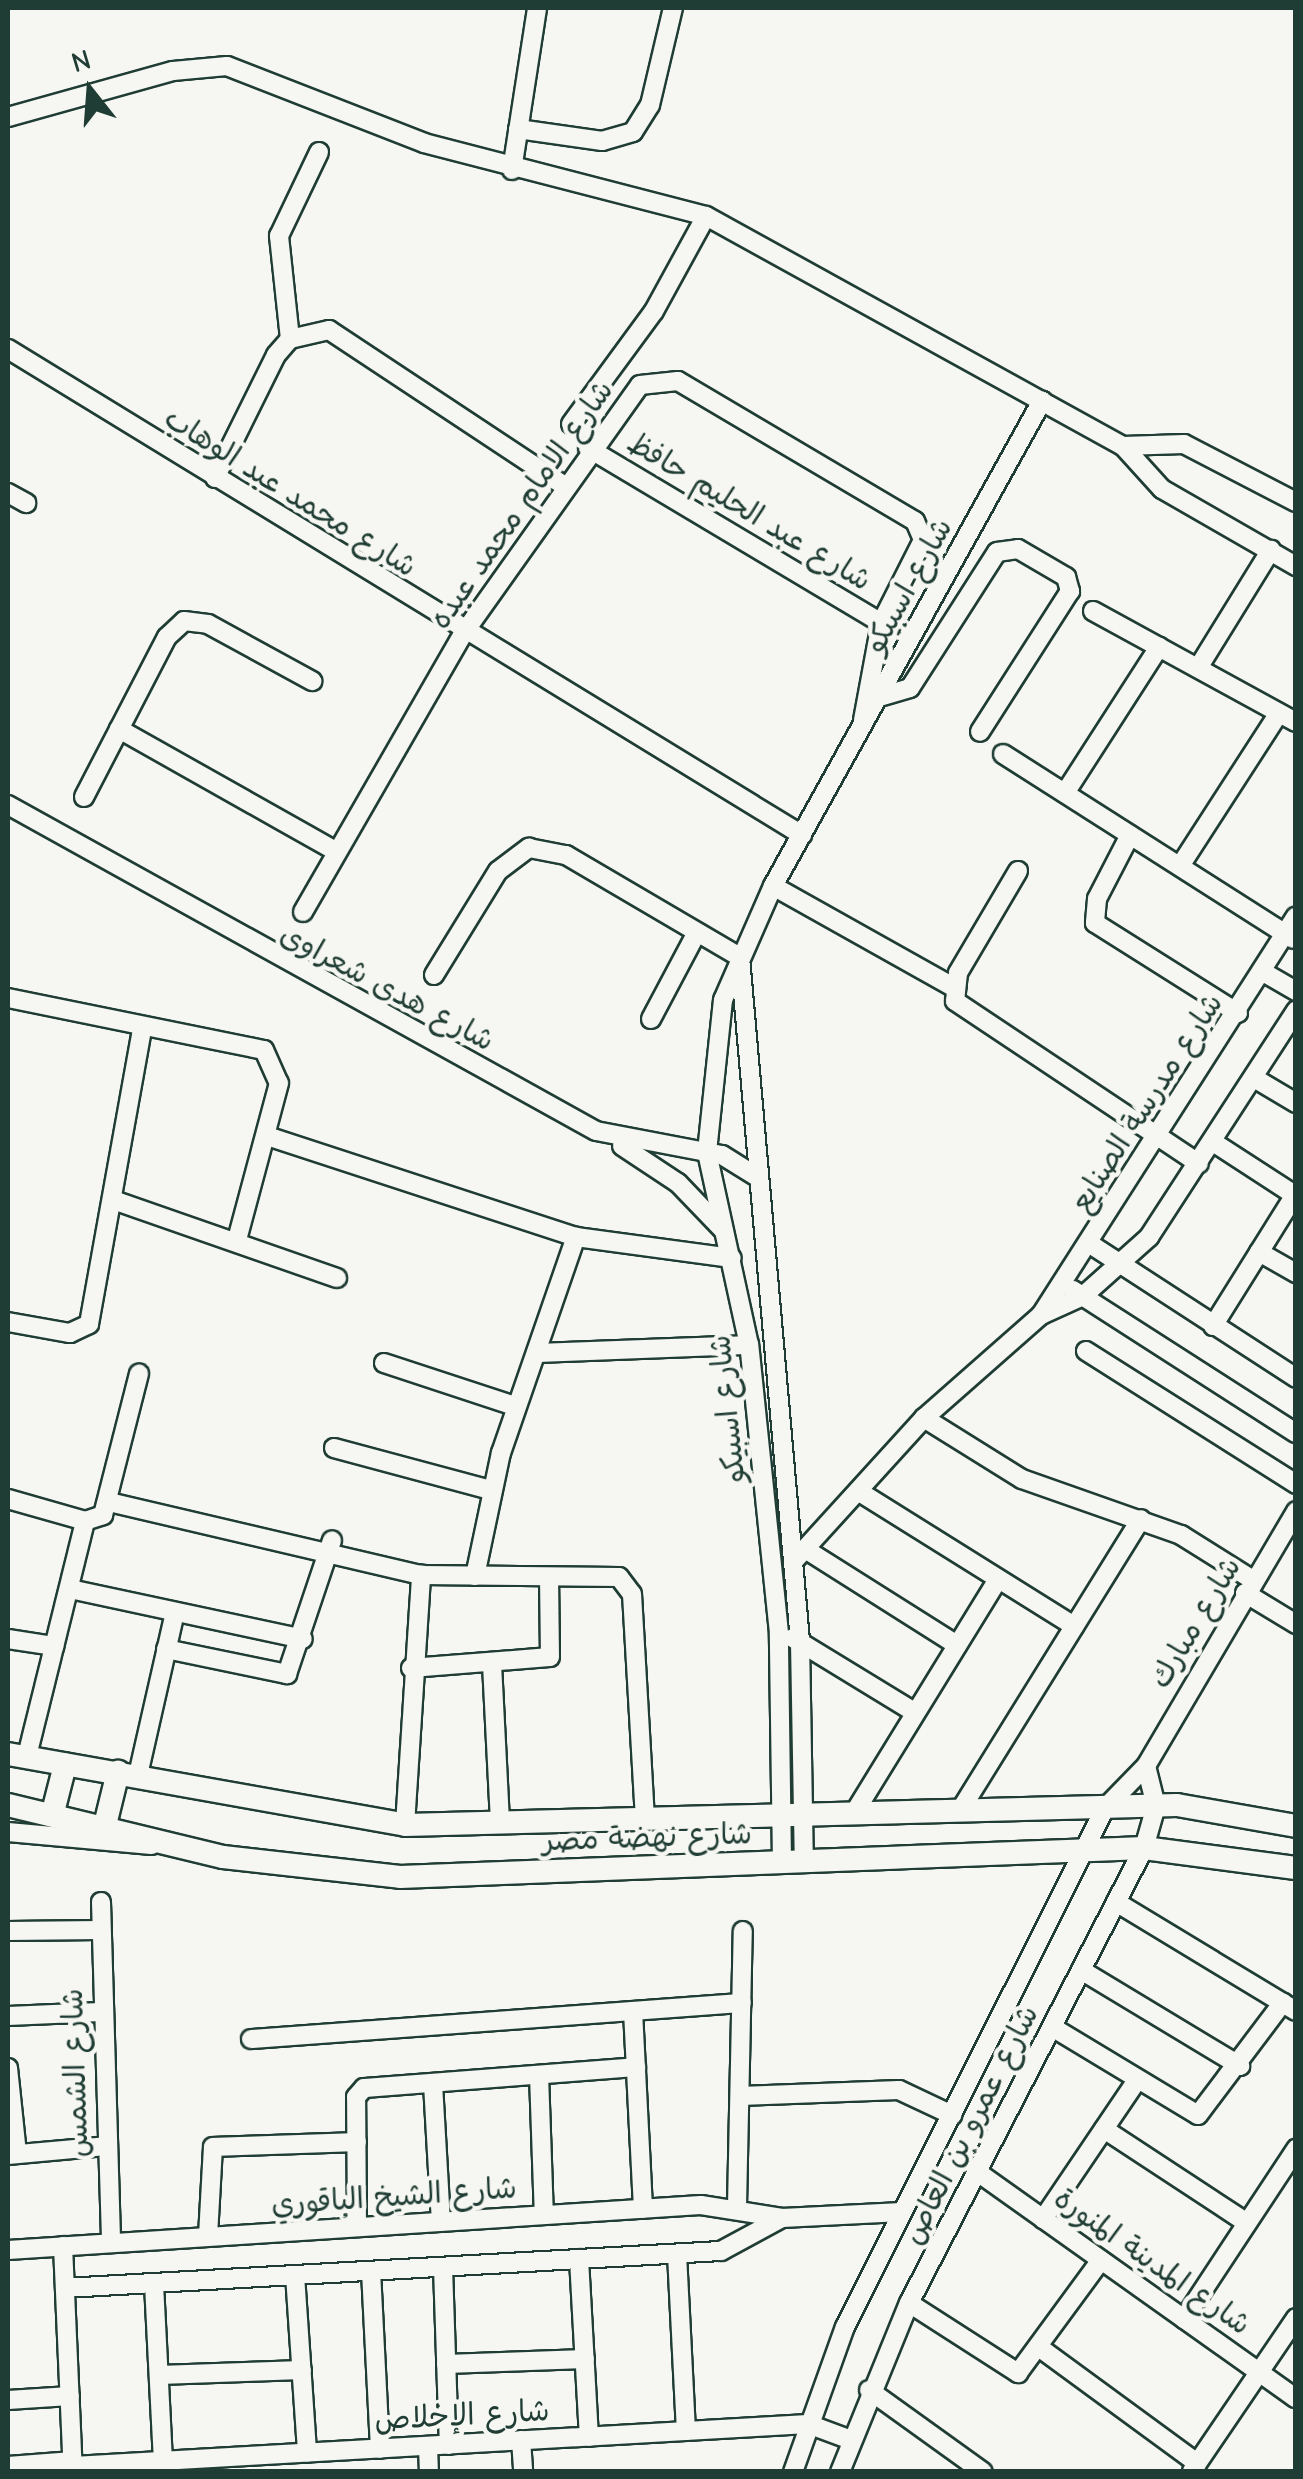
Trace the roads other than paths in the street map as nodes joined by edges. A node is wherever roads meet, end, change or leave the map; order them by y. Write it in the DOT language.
graph roads {
  1 [pos="538,8"];
  2 [pos="672,8"];
  3 [pos="8,116"];
  4 [pos="518,129"];
  5 [pos="319,152"];
  6 [pos="512,170"];
  7 [pos="706,216"];
  8 [pos="290,339"];
  9 [pos="8,349"];
  10 [pos="1042,401"];
  11 [pos="571,424"];
  12 [pos="1123,446"];
  13 [pos="588,448"];
  14 [pos="215,478"];
  15 [pos="562,484"];
  16 [pos="8,492"];
  17 [pos="1296,502"];
  18 [pos="26,503"];
  19 [pos="1271,550"];
  20 [pos="1296,566"];
  21 [pos="1092,611"];
  22 [pos="881,623"];
  23 [pos="463,634"];
  24 [pos="1159,647"];
  25 [pos="1198,668"];
  26 [pos="312,681"];
  27 [pos="879,697"];
  28 [pos="1287,717"];
  29 [pos="863,726"];
  30 [pos="119,729"];
  31 [pos="980,732"];
  32 [pos="1002,754"];
  33 [pos="1065,793"];
  34 [pos="84,796"];
  35 [pos="8,805"];
  36 [pos="802,834"];
  37 [pos="1130,835"];
  38 [pos="337,852"];
  39 [pos="1180,866"];
  40 [pos="1018,871"];
  41 [pos="773,886"];
  42 [pos="303,912"];
  43 [pos="1292,931"];
  44 [pos="697,932"];
  45 [pos="740,957"];
  46 [pos="1262,972"];
  47 [pos="434,975"];
  48 [pos="953,987"];
  49 [pos="1296,992"];
  50 [pos="8,998"];
  51 [pos="1296,1011"];
  52 [pos="1238,1012"];
  53 [pos="651,1019"];
  54 [pos="142,1029"];
  55 [pos="1254,1078"];
  56 [pos="1296,1102"];
  57 [pos="596,1130"];
  58 [pos="267,1136"];
  59 [pos="1158,1138"];
  60 [pos="1212,1142"];
  61 [pos="707,1152"];
  62 [pos="1199,1164"];
  63 [pos="755,1176"];
  64 [pos="1295,1196"];
  65 [pos="116,1201"];
  66 [pos="724,1232"];
  67 [pos="238,1236"];
  68 [pos="576,1238"];
  69 [pos="1090,1244"];
  70 [pos="1259,1252"];
  71 [pos="732,1258"];
  72 [pos="1118,1265"];
  73 [pos="1296,1273"];
  74 [pos="337,1278"];
  75 [pos="1064,1284"];
  76 [pos="1083,1296"];
  77 [pos="1041,1315"];
  78 [pos="8,1322"];
  79 [pos="1213,1326"];
  80 [pos="749,1345"];
  81 [pos="1086,1351"];
  82 [pos="540,1353"];
  83 [pos="384,1364"];
  84 [pos="139,1374"];
  85 [pos="1296,1378"];
  86 [pos="516,1406"];
  87 [pos="924,1418"];
  88 [pos="1296,1432"];
  89 [pos="334,1448"];
  90 [pos="1296,1484"];
  91 [pos="491,1490"];
  92 [pos="858,1491"];
  93 [pos="8,1499"];
  94 [pos="109,1502"];
  95 [pos="1296,1511"];
  96 [pos="1141,1519"];
  97 [pos="84,1520"];
  98 [pos="330,1549"];
  99 [pos="799,1556"];
  100 [pos="422,1575"];
  101 [pos="475,1576"];
  102 [pos="549,1578"];
  103 [pos="998,1579"];
  104 [pos="1249,1587"];
  105 [pos="70,1589"];
  106 [pos="174,1612"];
  107 [pos="1296,1624"];
  108 [pos="1074,1626"];
  109 [pos="779,1633"];
  110 [pos="8,1639"];
  111 [pos="304,1639"];
  112 [pos="800,1641"];
  113 [pos="957,1645"];
  114 [pos="54,1646"];
  115 [pos="166,1650"];
  116 [pos="492,1664"];
  117 [pos="410,1668"];
  118 [pos="914,1712"];
  119 [pos="17,1755"];
  120 [pos="65,1765"];
  121 [pos="1146,1766"];
  122 [pos="128,1773"];
  123 [pos="8,1805"];
  124 [pos="1156,1806"];
  125 [pos="1105,1808"];
  126 [pos="961,1809"];
  127 [pos="856,1810"];
  128 [pos="792,1811"];
  129 [pos="52,1812"];
  130 [pos="645,1817"];
  131 [pos="500,1823"];
  132 [pos="405,1824"];
  133 [pos="105,1826"];
  134 [pos="1296,1826"];
  135 [pos="8,1832"];
  136 [pos="176,1844"];
  137 [pos="1144,1848"];
  138 [pos="1086,1850"];
  139 [pos="793,1862"];
  140 [pos="1296,1868"];
  141 [pos="102,1902"];
  142 [pos="1116,1902"];
  143 [pos="100,1930"];
  144 [pos="8,1931"];
  145 [pos="743,1931"];
  146 [pos="1081,1970"];
  147 [pos="742,2003"];
  148 [pos="1289,2006"];
  149 [pos="633,2011"];
  150 [pos="100,2012"];
  151 [pos="8,2016"];
  152 [pos="1052,2026"];
  153 [pos="251,2039"];
  154 [pos="1240,2066"];
  155 [pos="636,2067"];
  156 [pos="8,2068"];
  157 [pos="539,2075"];
  158 [pos="1137,2080"];
  159 [pos="433,2084"];
  160 [pos="740,2096"];
  161 [pos="9,2097"];
  162 [pos="952,2115"];
  163 [pos="1104,2128"];
  164 [pos="357,2142"];
  165 [pos="106,2146"];
  166 [pos="1296,2149"];
  167 [pos="12,2154"];
  168 [pos="976,2172"];
  169 [pos="737,2206"];
  170 [pos="643,2209"];
  171 [pos="902,2212"];
  172 [pos="544,2215"];
  173 [pos="782,2218"];
  174 [pos="1044,2219"];
  175 [pos="441,2222"];
  176 [pos="1247,2223"];
  177 [pos="357,2227"];
  178 [pos="208,2236"];
  179 [pos="111,2242"];
  180 [pos="64,2246"];
  181 [pos="8,2250"];
  182 [pos="677,2254"];
  183 [pos="580,2259"];
  184 [pos="1101,2260"];
  185 [pos="443,2267"];
  186 [pos="371,2271"];
  187 [pos="295,2275"];
  188 [pos="154,2284"];
  189 [pos="65,2288"];
  190 [pos="909,2304"];
  191 [pos="1296,2318"];
  192 [pos="1184,2319"];
  193 [pos="1040,2348"];
  194 [pos="584,2359"];
  195 [pos="446,2364"];
  196 [pos="302,2370"];
  197 [pos="1260,2373"];
  198 [pos="159,2374"];
  199 [pos="869,2390"];
  200 [pos="70,2396"];
  201 [pos="1296,2398"];
  202 [pos="8,2400"];
  203 [pos="808,2424"];
  204 [pos="686,2431"];
  205 [pos="588,2437"];
  206 [pos="522,2440"];
  207 [pos="851,2440"];
  208 [pos="449,2445"];
  209 [pos="428,2446"];
  210 [pos="380,2449"];
  211 [pos="308,2452"];
  212 [pos="163,2461"];
  213 [pos="8,2466"];
  214 [pos="73,2466"];
  215 [pos="187,2466"];
  216 [pos="1194,2467"];
  217 [pos="978,2470"];
  218 [pos="430,2472"];
  219 [pos="523,2472"];
  220 [pos="793,2472"];
  221 [pos="840,2472"];
  1 -- 4 [label="street"];
  2 -- 4 [label="street"];
  3 -- 6 [label="street"];
  4 -- 6 [label="street"];
  5 -- 8 [label="street"];
  6 -- 7 [label="street"];
  7 -- 10 [label="street"];
  7 -- 11 [label="street"];
  8 -- 14 [label="street"];
  8 -- 15 [label="street"];
  9 -- 14 [label="street, شارع محمد عبد الوهاب"];
  10 -- 12 [label="street"];
  10 -- 27 [label="street, شارع اسبيكو"];
  12 -- 17 [label="street"];
  12 -- 19 [label="street"];
  13 -- 15 [label="street, شارع الامام محمد عبده"];
  13 -- 22 [label="street, شارع عبد الحليم حافظ"];
  13 -- 22 [label="street, شارع الامام محمد عبده"];
  14 -- 23 [label="street, شارع محمد عبد الوهاب"];
  15 -- 23 [label="street, شارع الامام محمد عبده"];
  16 -- 18 [label="street"];
  19 -- 20 [label="street"];
  19 -- 25 [label="street"];
  21 -- 24 [label="street"];
  22 -- 29 [label="street, شارع الامام محمد عبده"];
  23 -- 36 [label="street, شارع محمد عبد الوهاب"];
  23 -- 38 [label="street, شارع الامام محمد عبده"];
  24 -- 25 [label="street"];
  24 -- 33 [label="street"];
  25 -- 28 [label="street"];
  26 -- 30 [label="street"];
  27 -- 29 [label="street, شارع اسبيكو"];
  27 -- 31 [label="street"];
  28 -- 39 [label="street"];
  29 -- 36 [label="street, شارع اسبيكو"];
  30 -- 34 [label="street"];
  30 -- 38 [label="street"];
  32 -- 33 [label="street"];
  33 -- 37 [label="street"];
  35 -- 57 [label="street, شارع هدى شعراوى"];
  36 -- 41 [label="street, شارع اسبيكو"];
  37 -- 39 [label="street"];
  37 -- 52 [label="street"];
  38 -- 42 [label="street, شارع الامام محمد عبده"];
  39 -- 43 [label="street"];
  40 -- 48 [label="street"];
  41 -- 45 [label="street, شارع اسبيكو"];
  41 -- 48 [label="street"];
  43 -- 46 [label="street, شارع مدرسة الصنايع"];
  44 -- 45 [label="street"];
  44 -- 47 [label="street"];
  44 -- 53 [label="street"];
  45 -- 61 [label="street, شارع اسبيكو"];
  45 -- 63 [label="street, شارع اسبيكو"];
  46 -- 49 [label="street"];
  46 -- 52 [label="street, شارع مدرسة الصنايع"];
  48 -- 59 [label="street"];
  50 -- 54 [label="street"];
  51 -- 55 [label="street, شارع مدرسة الصنايع"];
  52 -- 59 [label="street, شارع مدرسة الصنايع"];
  54 -- 58 [label="street"];
  54 -- 65 [label="street"];
  55 -- 56 [label="street"];
  55 -- 60 [label="street, شارع مدرسة الصنايع"];
  57 -- 61 [label="street, شارع هدى شعراوى"];
  57 -- 66 [label="street"];
  58 -- 67 [label="street"];
  58 -- 68 [label="street"];
  59 -- 62 [label="street"];
  59 -- 69 [label="street, شارع مدرسة الصنايع"];
  60 -- 62 [label="street, شارع مدرسة الصنايع"];
  60 -- 64 [label="street"];
  61 -- 63 [label="street, شارع هدى شعراوى"];
  61 -- 66 [label="street, شارع اسبيكو"];
  62 -- 72 [label="street, شارع مدرسة الصنايع"];
  63 -- 99 [label="street, شارع اسبيكو"];
  64 -- 70 [label="street"];
  65 -- 67 [label="street"];
  65 -- 78 [label="street"];
  66 -- 71 [label="street, شارع اسبيكو"];
  67 -- 74 [label="street"];
  68 -- 71 [label="street"];
  68 -- 82 [label="street"];
  69 -- 72 [label="street"];
  69 -- 75 [label="street, شارع مدرسة الصنايع"];
  70 -- 73 [label="street"];
  70 -- 79 [label="street"];
  71 -- 80 [label="street, شارع اسبيكو"];
  72 -- 76 [label="street, شارع مدرسة الصنايع"];
  72 -- 79 [label="street"];
  75 -- 76 [label="street"];
  75 -- 77 [label="street, شارع مدرسة الصنايع"];
  76 -- 77 [label="street, شارع مدرسة الصنايع"];
  76 -- 88 [label="street"];
  77 -- 87 [label="street, شارع مدرسة الصنايع"];
  79 -- 85 [label="street"];
  80 -- 82 [label="street"];
  80 -- 109 [label="street, شارع اسبيكو"];
  81 -- 90 [label="street"];
  82 -- 86 [label="street"];
  83 -- 86 [label="street"];
  84 -- 94 [label="street"];
  86 -- 91 [label="street"];
  87 -- 92 [label="street, شارع مدرسة الصنايع"];
  87 -- 96 [label="street"];
  89 -- 91 [label="street"];
  91 -- 101 [label="street"];
  92 -- 99 [label="street, شارع مدرسة الصنايع"];
  92 -- 103 [label="street"];
  93 -- 97 [label="street"];
  94 -- 97 [label="street"];
  94 -- 98 [label="street"];
  95 -- 104 [label="street, شارع مبارك"];
  96 -- 104 [label="street"];
  96 -- 108 [label="street"];
  97 -- 105 [label="street"];
  98 -- 100 [label="street"];
  98 -- 111 [label="street"];
  99 -- 112 [label="street, شارع اسبيكو"];
  99 -- 113 [label="street"];
  100 -- 101 [label="street"];
  100 -- 117 [label="street"];
  101 -- 102 [label="street"];
  102 -- 116 [label="street"];
  102 -- 130 [label="street"];
  103 -- 108 [label="street"];
  103 -- 113 [label="street"];
  104 -- 107 [label="street"];
  104 -- 121 [label="street, شارع مبارك"];
  105 -- 106 [label="street"];
  105 -- 114 [label="street"];
  106 -- 111 [label="street"];
  106 -- 115 [label="street"];
  108 -- 126 [label="street"];
  109 -- 112 [label="street"];
  109 -- 128 [label="street, شارع اسبيكو"];
  110 -- 114 [label="street"];
  111 -- 115 [label="street"];
  112 -- 118 [label="street"];
  112 -- 128 [label="street, شارع اسبيكو"];
  113 -- 118 [label="street"];
  114 -- 119 [label="street"];
  115 -- 122 [label="street"];
  116 -- 117 [label="street"];
  116 -- 131 [label="street"];
  117 -- 132 [label="street"];
  118 -- 127 [label="street"];
  119 -- 120 [label="street, شارع نهضة مصر"];
  120 -- 122 [label="street, شارع نهضة مصر"];
  120 -- 129 [label="street"];
  121 -- 124 [label="street"];
  121 -- 125 [label="street, شارع مبارك"];
  122 -- 132 [label="street, شارع نهضة مصر"];
  122 -- 133 [label="street"];
  123 -- 129 [label="street, شارع نهضة مصر"];
  124 -- 125 [label="street, شارع نهضة مصر"];
  124 -- 134 [label="street, شارع نهضة مصر"];
  124 -- 137 [label="street, شارع عمرو بن العاص"];
  125 -- 126 [label="street, شارع نهضة مصر"];
  125 -- 138 [label="street, شارع عمرو بن العاص"];
  126 -- 127 [label="street, شارع نهضة مصر"];
  127 -- 128 [label="street, شارع نهضة مصر"];
  128 -- 130 [label="street, شارع نهضة مصر"];
  128 -- 139 [label="street, شارع اسبيكو"];
  129 -- 133 [label="street, شارع نهضة مصر"];
  130 -- 131 [label="street, شارع نهضة مصر"];
  131 -- 132 [label="street, شارع نهضة مصر"];
  133 -- 136 [label="street, شارع نهضة مصر"];
  135 -- 136 [label="street"];
  136 -- 139 [label="street, شارع نهضة مصر"];
  137 -- 138 [label="street, شارع نهضة مصر"];
  137 -- 140 [label="street, شارع نهضة مصر"];
  137 -- 142 [label="street, شارع عمرو بن العاص"];
  138 -- 139 [label="street, شارع نهضة مصر"];
  138 -- 162 [label="street, شارع عمرو بن العاص"];
  141 -- 143 [label="street, شارع الشمس"];
  142 -- 146 [label="street, شارع عمرو بن العاص"];
  142 -- 148 [label="street"];
  143 -- 144 [label="street"];
  143 -- 150 [label="street, شارع الشمس"];
  145 -- 147 [label="street"];
  146 -- 152 [label="street, شارع عمرو بن العاص"];
  146 -- 154 [label="street"];
  147 -- 149 [label="street"];
  147 -- 160 [label="street"];
  148 -- 154 [label="street"];
  149 -- 153 [label="street"];
  149 -- 155 [label="street"];
  150 -- 151 [label="street"];
  150 -- 165 [label="street, شارع الشمس"];
  152 -- 158 [label="street"];
  152 -- 168 [label="street, شارع عمرو بن العاص"];
  154 -- 158 [label="street"];
  155 -- 157 [label="street"];
  155 -- 170 [label="street"];
  156 -- 161 [label="street"];
  157 -- 159 [label="street"];
  157 -- 172 [label="street"];
  158 -- 163 [label="street"];
  159 -- 164 [label="street"];
  159 -- 175 [label="street"];
  160 -- 162 [label="street"];
  160 -- 169 [label="street"];
  161 -- 167 [label="street"];
  162 -- 171 [label="street, شارع عمرو بن العاص"];
  163 -- 174 [label="street"];
  163 -- 176 [label="street"];
  164 -- 177 [label="street"];
  164 -- 178 [label="street"];
  165 -- 167 [label="street"];
  165 -- 179 [label="street, شارع الشمس"];
  166 -- 176 [label="street"];
  168 -- 174 [label="street, شارع المدينة المنورة"];
  168 -- 190 [label="street, شارع عمرو بن العاص"];
  169 -- 170 [label="street, شارع الشيخ الباقوري"];
  169 -- 173 [label="street, شارع الشيخ الباقوري"];
  170 -- 172 [label="street, شارع الشيخ الباقوري"];
  171 -- 173 [label="street, شارع الشيخ الباقوري"];
  171 -- 203 [label="street, شارع عمرو بن العاص"];
  172 -- 175 [label="street, شارع الشيخ الباقوري"];
  173 -- 182 [label="street, شارع الشيخ الباقوري"];
  174 -- 184 [label="street, شارع المدينة المنورة"];
  175 -- 177 [label="street, شارع الشيخ الباقوري"];
  176 -- 192 [label="street"];
  177 -- 178 [label="street, شارع الشيخ الباقوري"];
  178 -- 179 [label="street, شارع الشيخ الباقوري"];
  179 -- 180 [label="street, شارع الشيخ الباقوري"];
  180 -- 181 [label="street, شارع الشيخ الباقوري"];
  180 -- 189 [label="street"];
  182 -- 183 [label="street, شارع الشيخ الباقوري"];
  182 -- 204 [label="street"];
  183 -- 185 [label="street, شارع الشيخ الباقوري"];
  183 -- 194 [label="street"];
  184 -- 192 [label="street, شارع المدينة المنورة"];
  184 -- 193 [label="street"];
  185 -- 186 [label="street, شارع الشيخ الباقوري"];
  185 -- 195 [label="street"];
  186 -- 187 [label="street, شارع الشيخ الباقوري"];
  186 -- 210 [label="street"];
  187 -- 188 [label="street, شارع الشيخ الباقوري"];
  187 -- 196 [label="street"];
  188 -- 189 [label="street, شارع الشيخ الباقوري"];
  188 -- 198 [label="street"];
  189 -- 200 [label="street"];
  190 -- 193 [label="street"];
  190 -- 199 [label="street, شارع عمرو بن العاص"];
  191 -- 197 [label="street"];
  192 -- 197 [label="street, شارع المدينة المنورة"];
  193 -- 216 [label="street"];
  194 -- 195 [label="street"];
  194 -- 205 [label="street"];
  195 -- 208 [label="street"];
  196 -- 198 [label="street"];
  196 -- 211 [label="street"];
  197 -- 201 [label="street, شارع المدينة المنورة"];
  197 -- 216 [label="street"];
  198 -- 212 [label="street"];
  199 -- 207 [label="street, شارع عمرو بن العاص"];
  199 -- 217 [label="street"];
  200 -- 202 [label="street"];
  200 -- 214 [label="street"];
  203 -- 204 [label="street, شارع الإخلاص"];
  203 -- 207 [label="street, شارع الإخلاص"];
  203 -- 220 [label="street, شارع عمرو بن العاص"];
  204 -- 205 [label="street, شارع الإخلاص"];
  205 -- 206 [label="street, شارع الإخلاص"];
  206 -- 208 [label="street, شارع الإخلاص"];
  206 -- 219 [label="street"];
  207 -- 221 [label="street, شارع عمرو بن العاص"];
  208 -- 209 [label="street, شارع الإخلاص"];
  209 -- 210 [label="street, شارع الإخلاص"];
  209 -- 218 [label="street"];
  210 -- 211 [label="street, شارع الإخلاص"];
  211 -- 215 [label="street, شارع الإخلاص"];
  212 -- 214 [label="street, شارع الإخلاص"];
  212 -- 215 [label="street, شارع الإخلاص"];
  213 -- 214 [label="street, شارع الإخلاص"];
}
